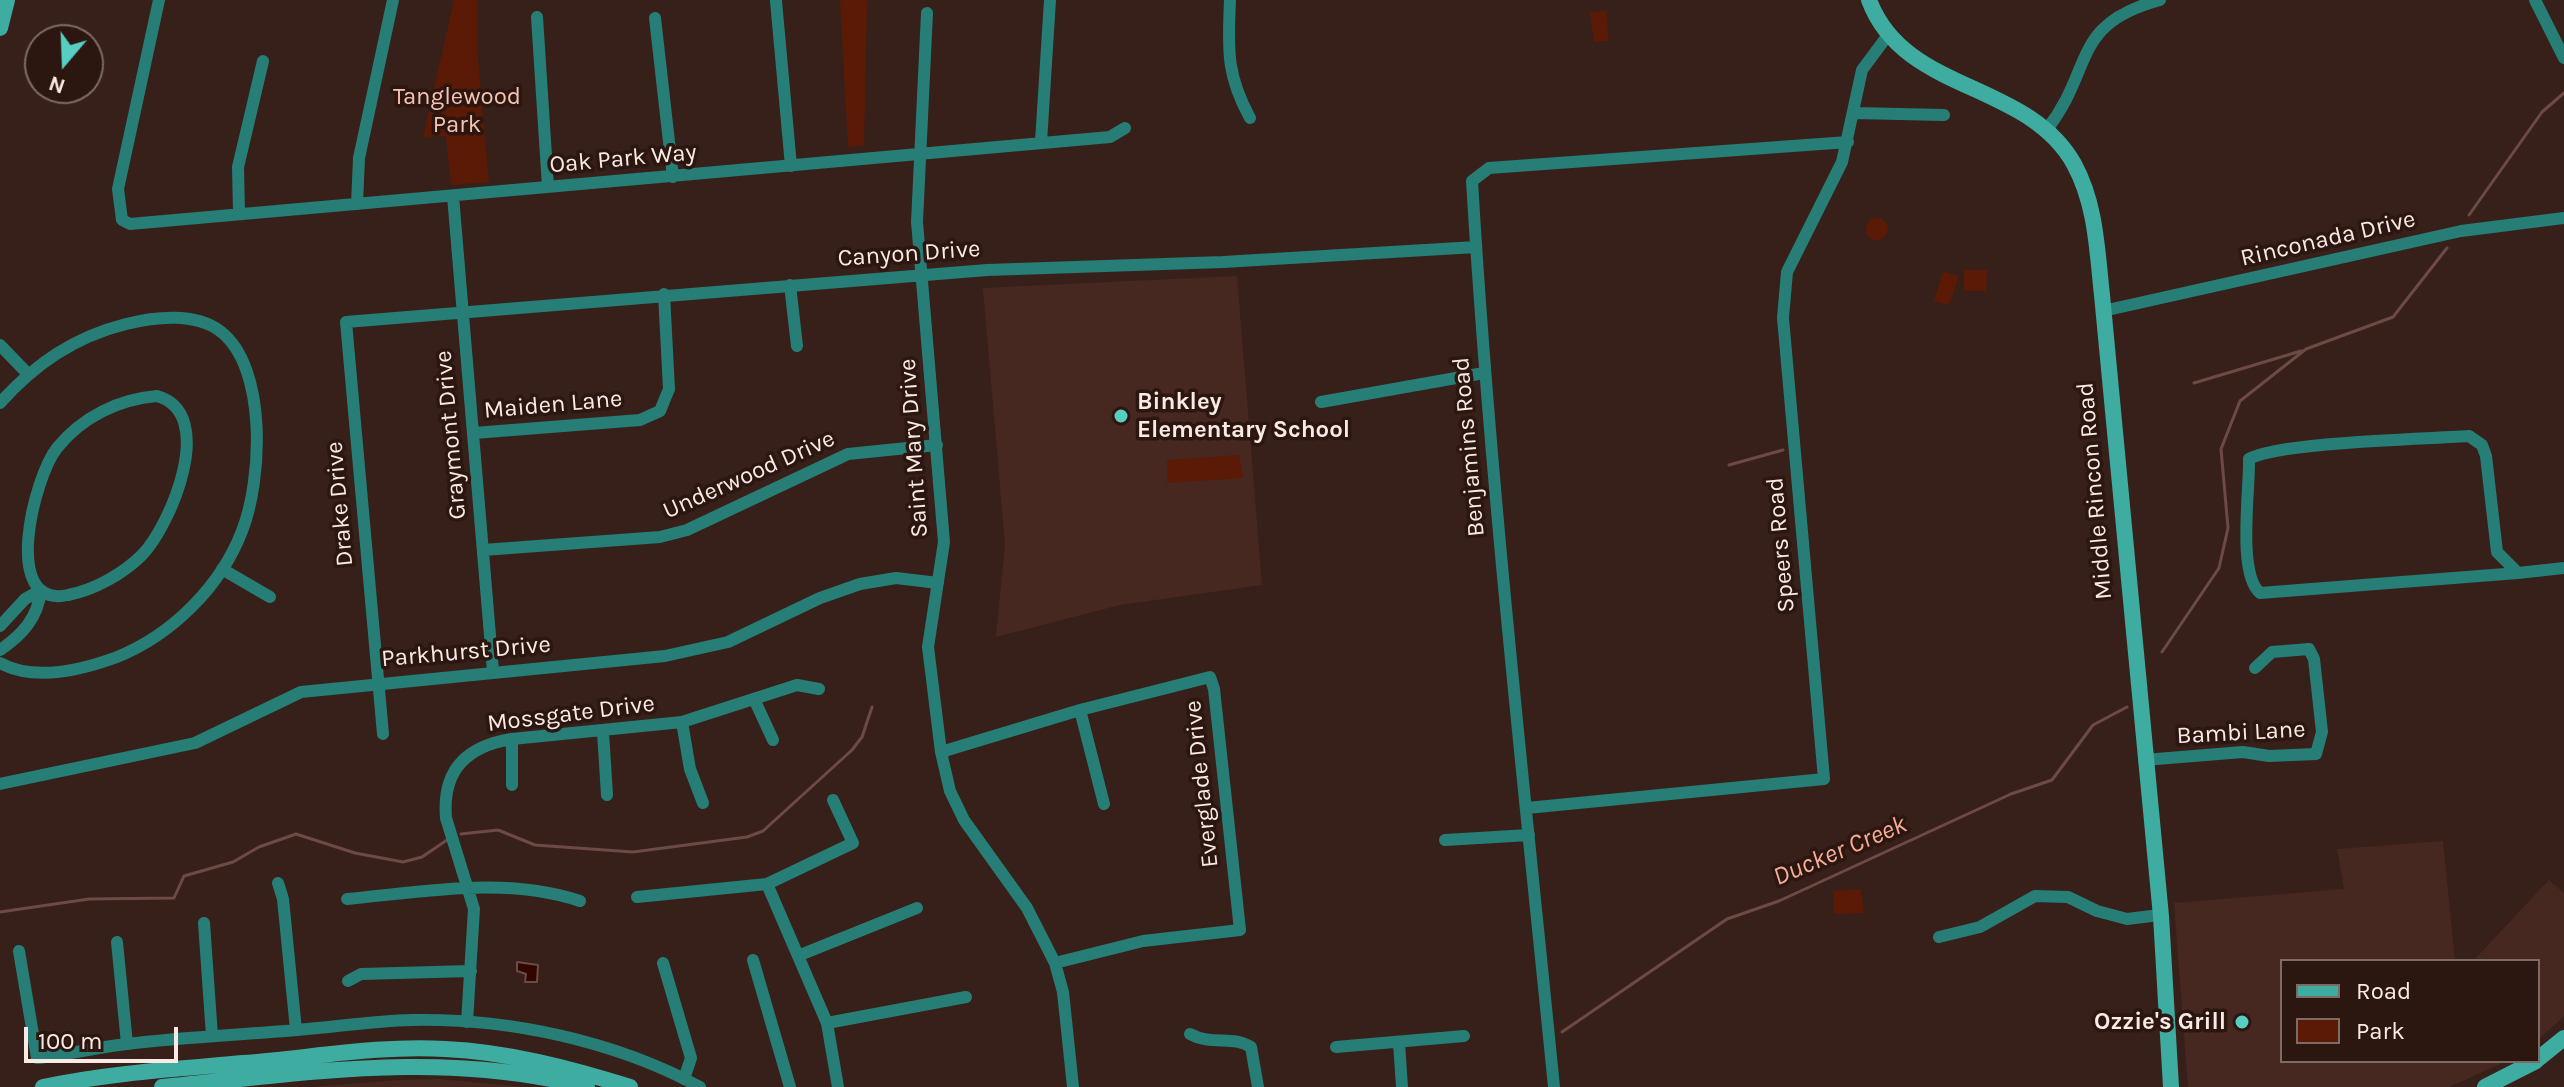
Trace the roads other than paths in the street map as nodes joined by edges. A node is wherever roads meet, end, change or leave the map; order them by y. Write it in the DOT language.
graph roads {
  1 [pos="7,0"];
  2 [pos="159,0"];
  3 [pos="393,0"];
  4 [pos="1050,0"];
  5 [pos="1230,0"];
  6 [pos="1869,0"];
  7 [pos="2160,0"];
  8 [pos="2535,0"];
  9 [pos="776,1"];
  10 [pos="2124,6"];
  11 [pos="927,13"];
  12 [pos="537,17"];
  13 [pos="655,18"];
  14 [pos="0,28"];
  15 [pos="1888,35"];
  16 [pos="2564,58"];
  17 [pos="263,61"];
  18 [pos="1855,113"];
  19 [pos="1944,115"];
  20 [pos="1250,118"];
  21 [pos="1125,128"];
  22 [pos="2047,129"];
  23 [pos="1041,142"];
  24 [pos="1848,142"];
  25 [pos="921,155"];
  26 [pos="791,166"];
  27 [pos="673,177"];
  28 [pos="548,187"];
  29 [pos="453,196"];
  30 [pos="357,204"];
  31 [pos="239,213"];
  32 [pos="2564,218"];
  33 [pos="1476,247"];
  34 [pos="922,276"];
  35 [pos="790,285"];
  36 [pos="664,294"];
  37 [pos="2103,311"];
  38 [pos="463,313"];
  39 [pos="346,322"];
  40 [pos="0,345"];
  41 [pos="797,346"];
  42 [pos="27,373"];
  43 [pos="1484,373"];
  44 [pos="1321,402"];
  45 [pos="0,403"];
  46 [pos="474,433"];
  47 [pos="937,445"];
  48 [pos="483,550"];
  49 [pos="2564,568"];
  50 [pos="222,569"];
  51 [pos="2518,573"];
  52 [pos="938,583"];
  53 [pos="41,590"];
  54 [pos="270,597"];
  55 [pos="0,626"];
  56 [pos="0,650"];
  57 [pos="0,663"];
  58 [pos="2255,668"];
  59 [pos="493,671"];
  60 [pos="379,682"];
  61 [pos="819,689"];
  62 [pos="755,701"];
  63 [pos="1080,710"];
  64 [pos="682,722"];
  65 [pos="603,732"];
  66 [pos="383,734"];
  67 [pos="512,739"];
  68 [pos="773,740"];
  69 [pos="941,752"];
  70 [pos="2144,760"];
  71 [pos="0,784"];
  72 [pos="512,785"];
  73 [pos="607,795"];
  74 [pos="833,800"];
  75 [pos="703,803"];
  76 [pos="1104,804"];
  77 [pos="1527,808"];
  78 [pos="1529,835"];
  79 [pos="1445,840"];
  80 [pos="278,883"];
  81 [pos="767,884"];
  82 [pos="468,888"];
  83 [pos="637,897"];
  84 [pos="347,899"];
  85 [pos="580,901"];
  86 [pos="917,908"];
  87 [pos="2160,915"];
  88 [pos="204,923"];
  89 [pos="1939,937"];
  90 [pos="117,942"];
  91 [pos="19,951"];
  92 [pos="800,955"];
  93 [pos="753,960"];
  94 [pos="663,963"];
  95 [pos="1055,963"];
  96 [pos="471,971"];
  97 [pos="348,981"];
  98 [pos="966,997"];
  99 [pos="467,1022"];
  100 [pos="827,1023"];
  101 [pos="296,1030"];
  102 [pos="1190,1034"];
  103 [pos="212,1036"];
  104 [pos="1464,1036"];
  105 [pos="2564,1038"];
  106 [pos="1399,1043"];
  107 [pos="127,1044"];
  108 [pos="1336,1047"];
  109 [pos="2540,1058"];
  110 [pos="2531,1063"];
  111 [pos="684,1079"];
  112 [pos="43,1087"];
  113 [pos="162,1087"];
  114 [pos="587,1087"];
  115 [pos="630,1087"];
  116 [pos="700,1087"];
  117 [pos="790,1087"];
  118 [pos="838,1087"];
  119 [pos="1073,1087"];
  120 [pos="1258,1087"];
  121 [pos="1402,1087"];
  122 [pos="1554,1087"];
  123 [pos="2171,1087"];
  124 [pos="2485,1087"];
  1 -- 14 [label="street"];
  2 -- 31 [label="street, Oak Park Way"];
  3 -- 30 [label="street"];
  4 -- 23 [label="street"];
  5 -- 20 [label="street"];
  6 -- 15 [label="street, Middle Rincon Road"];
  7 -- 10 [label="street"];
  8 -- 16 [label="street"];
  9 -- 26 [label="street"];
  10 -- 22 [label="street"];
  11 -- 25 [label="street, Saint Mary Drive"];
  12 -- 28 [label="street"];
  13 -- 27 [label="street"];
  15 -- 18 [label="street, Speers Road"];
  15 -- 22 [label="street, Middle Rincon Road"];
  17 -- 31 [label="street"];
  18 -- 19 [label="street"];
  18 -- 24 [label="street, Speers Road"];
  21 -- 23 [label="street, Oak Park Way"];
  22 -- 37 [label="street, Middle Rincon Road"];
  23 -- 25 [label="street, Oak Park Way"];
  24 -- 33 [label="street, Benjamins Road"];
  24 -- 77 [label="street, Speers Road"];
  25 -- 26 [label="street, Oak Park Way"];
  25 -- 34 [label="street, Saint Mary Drive"];
  26 -- 27 [label="street, Oak Park Way"];
  27 -- 28 [label="street, Oak Park Way"];
  28 -- 29 [label="street, Oak Park Way"];
  29 -- 30 [label="street, Oak Park Way"];
  29 -- 38 [label="street, Graymont Drive"];
  30 -- 31 [label="street, Oak Park Way"];
  32 -- 37 [label="street, Rinconada Drive"];
  33 -- 34 [label="street, Canyon Drive"];
  33 -- 43 [label="street, Benjamins Road"];
  34 -- 35 [label="street, Canyon Drive"];
  34 -- 47 [label="street, Saint Mary Drive"];
  35 -- 36 [label="street, Canyon Drive"];
  35 -- 41 [label="street"];
  36 -- 38 [label="street, Canyon Drive"];
  36 -- 46 [label="street, Maiden Lane"];
  37 -- 70 [label="street, Middle Rincon Road"];
  38 -- 39 [label="street, Canyon Drive"];
  38 -- 46 [label="street, Graymont Drive"];
  39 -- 60 [label="street, Drake Drive"];
  40 -- 42 [label="street"];
  42 -- 45 [label="street"];
  42 -- 50 [label="street"];
  43 -- 44 [label="street"];
  43 -- 77 [label="street, Benjamins Road"];
  46 -- 48 [label="street, Graymont Drive"];
  47 -- 48 [label="street, Underwood Drive"];
  47 -- 52 [label="street, Saint Mary Drive"];
  48 -- 59 [label="street, Graymont Drive"];
  49 -- 51 [label="street"];
  50 -- 54 [label="street"];
  50 -- 57 [label="street"];
  51 -- 51 [label="street"];
  52 -- 59 [label="street, Parkhurst Drive"];
  52 -- 69 [label="street, Saint Mary Drive"];
  53 -- 53 [label="street"];
  53 -- 55 [label="street"];
  53 -- 56 [label="street"];
  58 -- 70 [label="street, Bambi Lane"];
  59 -- 60 [label="street, Parkhurst Drive"];
  60 -- 66 [label="street, Drake Drive"];
  60 -- 71 [label="street, Parkhurst Drive"];
  61 -- 62 [label="street, Mossgate Drive"];
  62 -- 64 [label="street, Mossgate Drive"];
  62 -- 68 [label="street"];
  63 -- 69 [label="street, Everglade Drive"];
  63 -- 76 [label="street"];
  63 -- 95 [label="street, Everglade Drive"];
  64 -- 65 [label="street, Mossgate Drive"];
  64 -- 75 [label="street"];
  65 -- 67 [label="street, Mossgate Drive"];
  65 -- 73 [label="street"];
  67 -- 72 [label="street"];
  67 -- 82 [label="street, Mossgate Drive"];
  69 -- 95 [label="street, Saint Mary Drive"];
  70 -- 87 [label="street, Middle Rincon Road"];
  74 -- 81 [label="street"];
  77 -- 78 [label="street, Benjamins Road"];
  78 -- 79 [label="street"];
  78 -- 122 [label="street, Benjamins Road"];
  80 -- 101 [label="street"];
  81 -- 83 [label="street"];
  81 -- 92 [label="street"];
  82 -- 84 [label="street"];
  82 -- 85 [label="street"];
  82 -- 96 [label="street, Mossgate Drive"];
  86 -- 92 [label="street"];
  87 -- 89 [label="street"];
  87 -- 123 [label="street, Middle Rincon Road"];
  88 -- 103 [label="street"];
  90 -- 107 [label="street"];
  91 -- 107 [label="street"];
  92 -- 100 [label="street"];
  93 -- 117 [label="street"];
  94 -- 111 [label="street"];
  95 -- 119 [label="street, Saint Mary Drive"];
  96 -- 97 [label="street"];
  96 -- 99 [label="street, Mossgate Drive"];
  98 -- 100 [label="street"];
  99 -- 101 [label="street"];
  99 -- 111 [label="street"];
  100 -- 118 [label="street"];
  101 -- 103 [label="street"];
  102 -- 120 [label="street"];
  103 -- 107 [label="street"];
  104 -- 106 [label="street"];
  105 -- 109 [label="street"];
  106 -- 108 [label="street"];
  106 -- 121 [label="street"];
  110 -- 124 [label="street"];
  111 -- 116 [label="street"];
  112 -- 115 [label="street"];
  113 -- 114 [label="street"];
}
